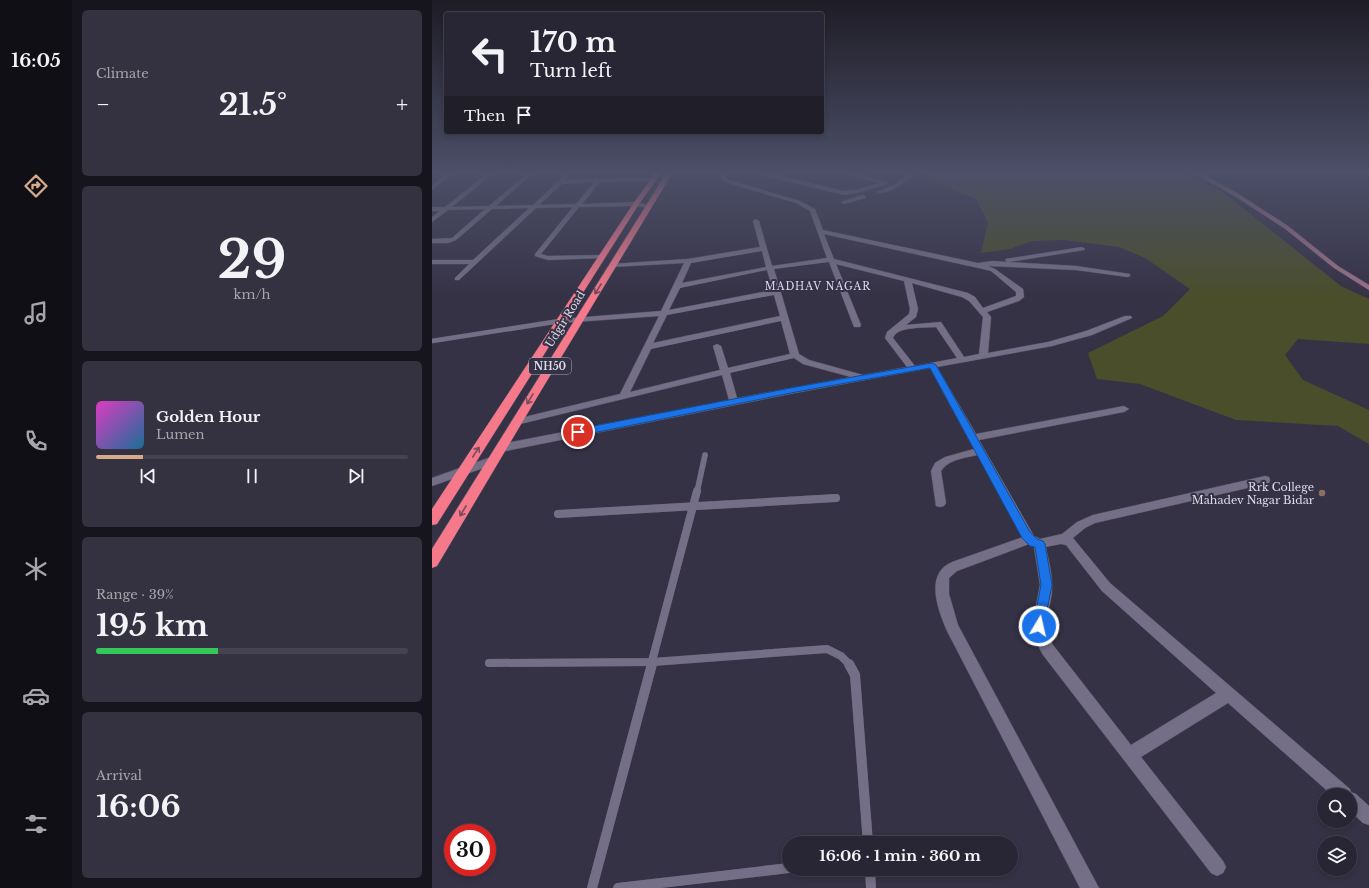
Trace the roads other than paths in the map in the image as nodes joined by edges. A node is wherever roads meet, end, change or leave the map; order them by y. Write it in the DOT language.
graph roads {
  1 [pos="440,213"];
  2 [pos="483,213"];
  3 [pos="525,213"];
  4 [pos="571,213"];
  5 [pos="630,213"];
  6 [pos="644,213"];
  7 [pos="814,213"];
  8 [pos="1265,213"];
  9 [pos="432,220"];
  10 [pos="756,221"];
  11 [pos="820,231"];
  12 [pos="432,241"];
  13 [pos="764,249"];
  14 [pos="1082,249"];
  15 [pos="601,257"];
  16 [pos="688,260"];
  17 [pos="830,260"];
  18 [pos="432,262"];
  19 [pos="475,262"];
  20 [pos="992,263"];
  21 [pos="612,266"];
  22 [pos="978,266"];
  23 [pos="769,268"];
  24 [pos="1128,275"];
  25 [pos="457,279"];
  26 [pos="907,279"];
  27 [pos="677,286"];
  28 [pos="1369,288"];
  29 [pos="776,292"];
  30 [pos="982,311"];
  31 [pos="665,313"];
  32 [pos="783,318"];
  33 [pos="1128,318"];
  34 [pos="579,319"];
  35 [pos="560,321"];
  36 [pos="857,325"];
  37 [pos="896,329"];
  38 [pos="432,341"];
  39 [pos="717,346"];
  40 [pos="648,347"];
  41 [pos="795,355"];
  42 [pos="983,356"];
  43 [pos="962,360"];
  44 [pos="932,365"];
  45 [pos="913,369"];
  46 [pos="725,373"];
  47 [pos="864,378"];
  48 [pos="623,397"];
  49 [pos="734,402"];
  50 [pos="1124,409"];
  51 [pos="516,422"];
  52 [pos="973,438"];
  53 [pos="501,448"];
  54 [pos="980,450"];
  55 [pos="705,455"];
  56 [pos="494,460"];
  57 [pos="464,470"];
  58 [pos="1265,480"];
  59 [pos="432,482"];
  60 [pos="836,498"];
  61 [pos="940,502"];
  62 [pos="694,506"];
  63 [pos="558,514"];
  64 [pos="432,520"];
  65 [pos="1065,539"];
  66 [pos="1034,542"];
  67 [pos="432,562"];
  68 [pos="653,662"];
  69 [pos="489,663"];
  70 [pos="1228,694"];
  71 [pos="1129,754"];
  72 [pos="1336,788"];
  73 [pos="1357,806"];
  74 [pos="1369,817"];
  75 [pos="867,836"];
  76 [pos="1217,867"];
  77 [pos="782,869"];
  78 [pos="870,876"];
  79 [pos="592,888"];
  80 [pos="618,888"];
  81 [pos="871,888"];
  82 [pos="1090,888"];
  1 -- 9 [label="street"];
  2 -- 12 [label="street"];
  3 -- 19 [label="street"];
  4 -- 15 [label="street"];
  5 -- 15 [label="highway, Udgir Road / NH50"];
  6 -- 21 [label="highway, Udgir Road / NH50"];
  7 -- 11 [label="street"];
  8 -- 28 [label="main road"];
  10 -- 13 [label="street"];
  11 -- 17 [label="street"];
  11 -- 22 [label="street"];
  13 -- 16 [label="street"];
  13 -- 23 [label="street"];
  14 -- 20 [label="street"];
  15 -- 35 [label="highway, Udgir Road / NH50"];
  16 -- 21 [label="street"];
  16 -- 27 [label="street"];
  17 -- 23 [label="street"];
  17 -- 26 [label="street"];
  17 -- 36 [label="street"];
  18 -- 19 [label="street"];
  19 -- 25 [label="street"];
  20 -- 22 [label="street"];
  20 -- 24 [label="street"];
  21 -- 34 [label="highway, Udgir Road / NH50, one-way"];
  22 -- 30 [label="street"];
  23 -- 27 [label="street"];
  23 -- 29 [label="street"];
  26 -- 30 [label="street"];
  26 -- 37 [label="street"];
  27 -- 31 [label="street"];
  29 -- 31 [label="street"];
  29 -- 32 [label="street"];
  30 -- 42 [label="street"];
  31 -- 34 [label="street"];
  31 -- 40 [label="street"];
  32 -- 40 [label="street"];
  32 -- 41 [label="street"];
  33 -- 42 [label="street"];
  34 -- 35 [label="street"];
  34 -- 51 [label="highway, Udgir Road / NH50, one-way"];
  35 -- 38 [label="lane"];
  57 -- 35 [label="highway, Udgir Road / NH50, one-way"];
  37 -- 43 [label="street"];
  37 -- 45 [label="street"];
  39 -- 46 [label="street"];
  40 -- 48 [label="street"];
  41 -- 46 [label="street"];
  41 -- 47 [label="street"];
  42 -- 43 [label="street"];
  43 -- 44 [label="street"];
  44 -- 45 [label="street"];
  44 -- 52 [label="street"];
  45 -- 47 [label="street"];
  46 -- 48 [label="street"];
  46 -- 49 [label="street"];
  47 -- 49 [label="street"];
  48 -- 51 [label="street"];
  49 -- 53 [label="street"];
  50 -- 52 [label="street"];
  51 -- 53 [label="highway, Udgir Road / NH50"];
  52 -- 54 [label="street"];
  53 -- 56 [label="highway, Udgir Road / NH50"];
  54 -- 61 [label="street"];
  54 -- 66 [label="street"];
  55 -- 62 [label="lane"];
  56 -- 57 [label="street"];
  56 -- 67 [label="highway, Udgir Road / NH50, one-way"];
  57 -- 59 [label="street"];
  57 -- 64 [label="highway, Udgir Road / NH50"];
  58 -- 65 [label="street"];
  60 -- 62 [label="lane"];
  62 -- 63 [label="lane"];
  62 -- 68 [label="lane"];
  65 -- 66 [label="street"];
  65 -- 70 [label="street"];
  66 -- 71 [label="street"];
  66 -- 82 [label="street"];
  68 -- 69 [label="lane"];
  68 -- 75 [label="lane"];
  68 -- 79 [label="lane"];
  70 -- 71 [label="street"];
  70 -- 72 [label="street"];
  71 -- 76 [label="street"];
  73 -- 74 [label="street"];
  77 -- 80 [label="lane"];
  78 -- 81 [label="lane"];
}
